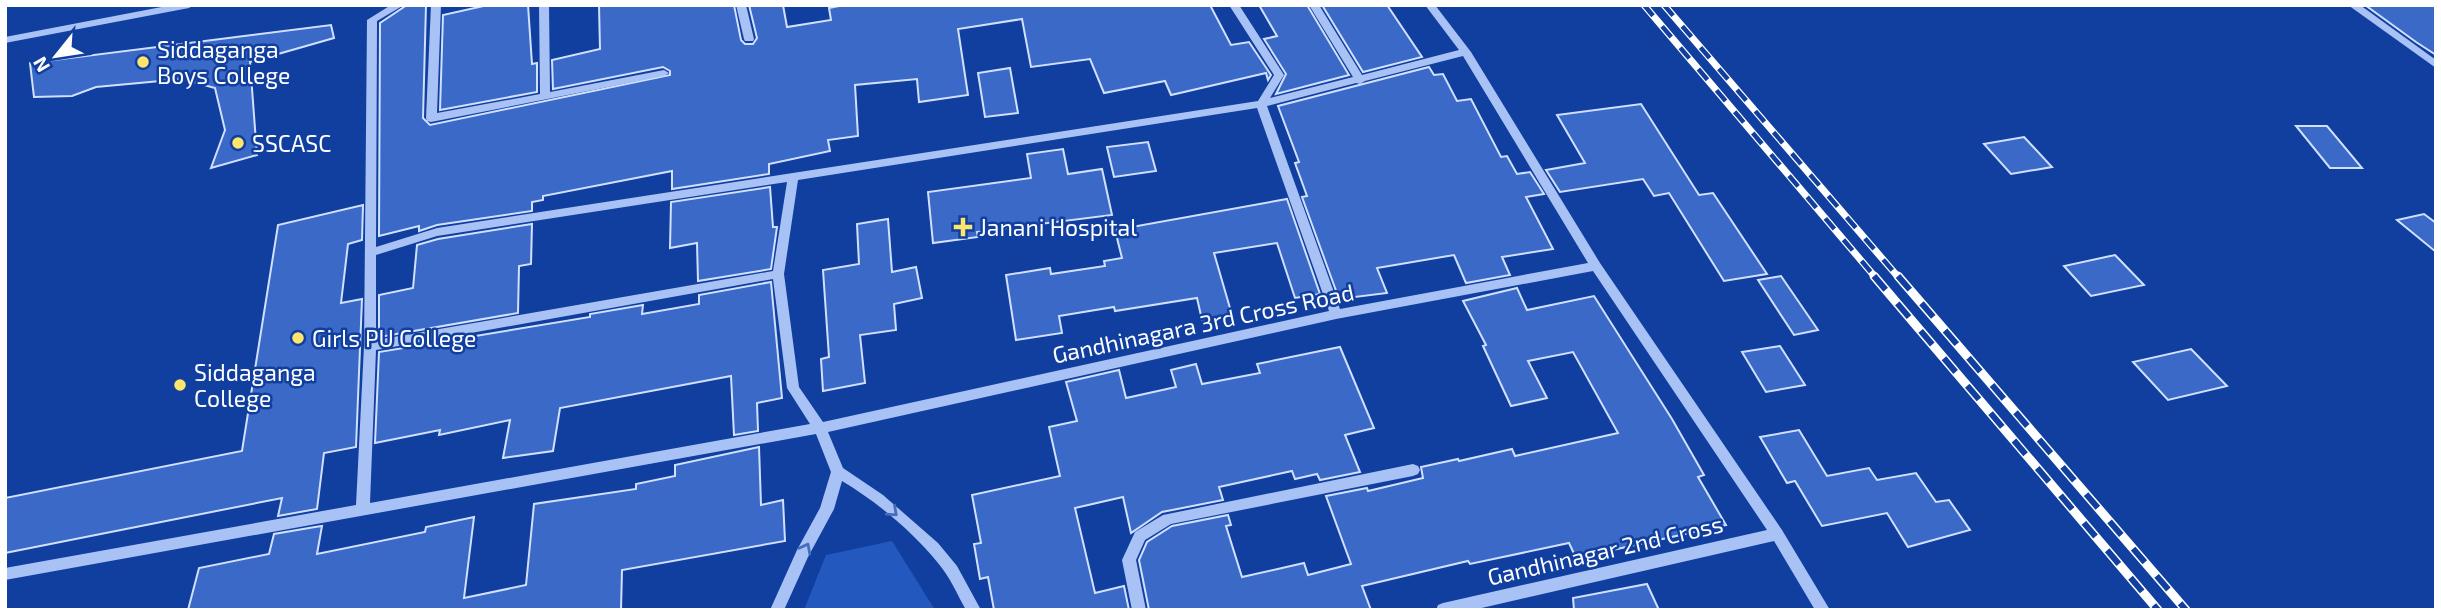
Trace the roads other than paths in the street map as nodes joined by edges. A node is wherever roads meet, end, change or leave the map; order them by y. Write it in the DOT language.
graph roads {
  1 [pos="189,5"];
  2 [pos="399,5"];
  3 [pos="436,5"];
  4 [pos="544,5"];
  5 [pos="741,5"];
  6 [pos="1234,5"];
  7 [pos="1314,5"];
  8 [pos="1430,5"];
  9 [pos="2353,5"];
  10 [pos="749,39"];
  11 [pos="5,40"];
  12 [pos="1466,52"];
  13 [pos="2436,65"];
  14 [pos="664,73"];
  15 [pos="1360,81"];
  16 [pos="545,96"];
  17 [pos="1261,104"];
  18 [pos="793,176"];
  19 [pos="370,253"];
  20 [pos="1597,266"];
  21 [pos="778,274"];
  22 [pos="1336,314"];
  23 [pos="370,346"];
  24 [pos="820,428"];
  25 [pos="1413,470"];
  26 [pos="838,472"];
  27 [pos="363,510"];
  28 [pos="1777,534"];
  29 [pos="5,574"];
  30 [pos="778,610"];
  31 [pos="974,610"];
  32 [pos="1139,610"];
  33 [pos="1443,610"];
  34 [pos="1823,610"];
  1 -- 11 [label="street"];
  2 -- 19 [label="street"];
  3 -- 16 [label="street"];
  4 -- 16 [label="street"];
  5 -- 10 [label="street"];
  6 -- 17 [label="street"];
  7 -- 15 [label="street"];
  8 -- 12 [label="street"];
  9 -- 13 [label="street"];
  12 -- 15 [label="street"];
  12 -- 20 [label="street"];
  14 -- 16 [label="street"];
  15 -- 17 [label="street"];
  17 -- 18 [label="street"];
  17 -- 22 [label="street"];
  18 -- 19 [label="street"];
  18 -- 21 [label="street"];
  19 -- 23 [label="street"];
  20 -- 22 [label="street, Gandhinagara 3rd Cross Road"];
  20 -- 28 [label="street"];
  21 -- 23 [label="street"];
  21 -- 24 [label="street"];
  22 -- 24 [label="street, Gandhinagara 3rd Cross Road"];
  23 -- 27 [label="street"];
  24 -- 26 [label="street"];
  24 -- 27 [label="street, Gandhinagara 3rd Cross Road"];
  25 -- 32 [label="street"];
  30 -- 26 [label="street, one-way"];
  26 -- 31 [label="street, one-way"];
  27 -- 29 [label="street, Gandhinagara 3rd Cross Road"];
  28 -- 33 [label="street, Gandhinagar 2nd Cross"];
  28 -- 34 [label="street"];
}
